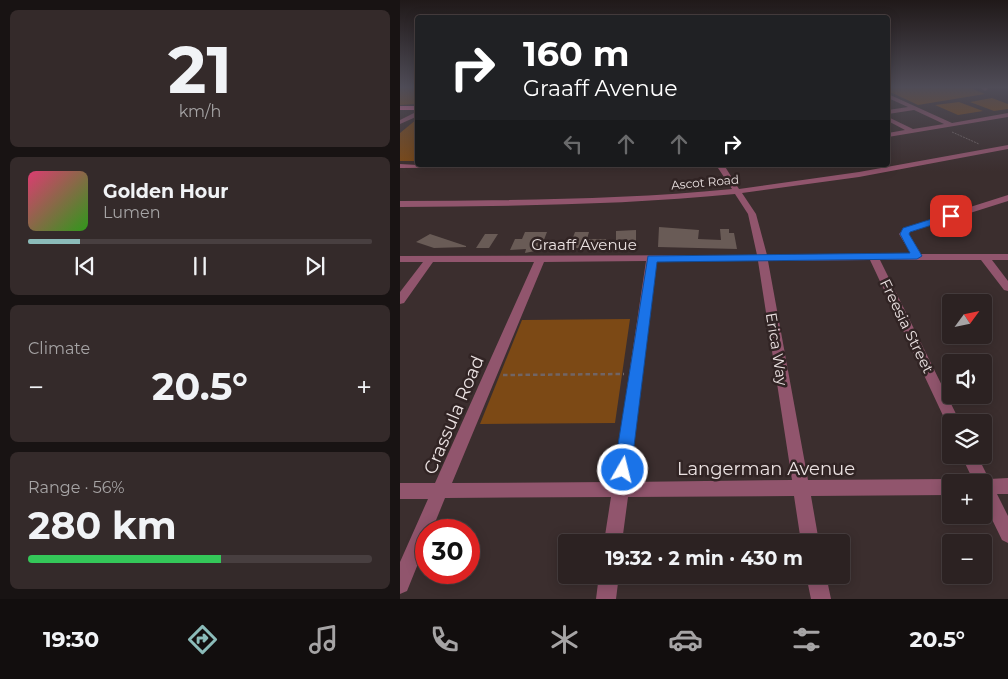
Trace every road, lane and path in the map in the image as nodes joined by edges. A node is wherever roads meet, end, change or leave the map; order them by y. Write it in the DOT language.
graph roads {
  1 [pos="930,115"];
  2 [pos="1008,115"];
  3 [pos="890,120"];
  4 [pos="952,125"];
  5 [pos="940,127"];
  6 [pos="912,131"];
  7 [pos="890,135"];
  8 [pos="1008,147"];
  9 [pos="992,150"];
  10 [pos="400,166"];
  11 [pos="415,166"];
  12 [pos="721,167"];
  13 [pos="737,191"];
  14 [pos="1008,198"];
  15 [pos="400,204"];
  16 [pos="917,256"];
  17 [pos="984,257"];
  18 [pos="1008,257"];
  19 [pos="652,258"];
  20 [pos="763,258"];
  21 [pos="873,258"];
  22 [pos="400,259"];
  23 [pos="430,259"];
  24 [pos="540,259"];
  25 [pos="1008,288"];
  26 [pos="400,300"];
  27 [pos="636,374"];
  28 [pos="491,375"];
  29 [pos="949,414"];
  30 [pos="992,485"];
  31 [pos="1008,486"];
  32 [pos="942,487"];
  33 [pos="620,490"];
  34 [pos="800,490"];
  35 [pos="400,491"];
  36 [pos="442,491"];
  37 [pos="992,501"];
  38 [pos="614,534"];
  39 [pos="808,534"];
  40 [pos="1008,534"];
  41 [pos="400,584"];
  42 [pos="608,584"];
  43 [pos="818,584"];
  44 [pos="606,599"];
  45 [pos="821,599"];
  1 -- 4 [label="street"];
  2 -- 4 [label="street"];
  3 -- 6 [label="street"];
  4 -- 5 [label="street"];
  5 -- 6 [label="street"];
  5 -- 9 [label="path"];
  6 -- 7 [label="street"];
  8 -- 9 [label="street, Ascot Road"];
  9 -- 13 [label="street, Ascot Road"];
  10 -- 11 [label="street"];
  12 -- 13 [label="street, Erica Way"];
  13 -- 15 [label="street, Ascot Road"];
  13 -- 20 [label="street, Erica Way"];
  14 -- 16 [label="street"];
  16 -- 17 [label="street, Graaff Avenue"];
  16 -- 21 [label="street, Graaff Avenue"];
  17 -- 18 [label="street, Graaff Avenue"];
  17 -- 25 [label="street"];
  19 -- 20 [label="street, Graaff Avenue"];
  19 -- 24 [label="street, Graaff Avenue"];
  19 -- 27 [label="street"];
  20 -- 21 [label="street, Graaff Avenue"];
  20 -- 34 [label="street, Erica Way"];
  21 -- 29 [label="street, Freesia Street"];
  22 -- 23 [label="street, Graaff Avenue"];
  23 -- 24 [label="street, Graaff Avenue"];
  23 -- 26 [label="street"];
  24 -- 28 [label="street, Crassula Road"];
  27 -- 28 [label="path"];
  27 -- 33 [label="street"];
  28 -- 36 [label="street, Crassula Road"];
  30 -- 31 [label="street"];
  32 -- 34 [label="street, Langerman Avenue"];
  33 -- 34 [label="street, Langerman Avenue"];
  33 -- 36 [label="street, Langerman Avenue"];
  33 -- 38 [label="street"];
  34 -- 39 [label="street, Erica Way"];
  35 -- 36 [label="street, Langerman Avenue"];
  36 -- 41 [label="street, Crassula Road"];
  37 -- 40 [label="street"];
  42 -- 44 [label="street"];
  43 -- 45 [label="street"];
}
